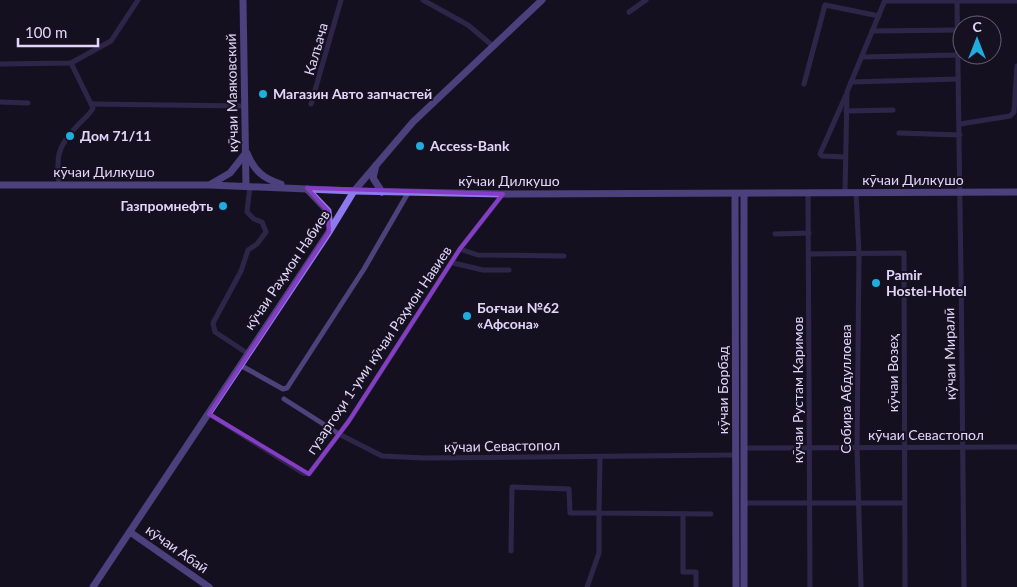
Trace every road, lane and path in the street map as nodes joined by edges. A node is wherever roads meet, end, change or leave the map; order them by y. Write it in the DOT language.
graph roads {
  1 [pos="138,0"];
  2 [pos="243,0"];
  3 [pos="341,0"];
  4 [pos="423,0"];
  5 [pos="542,0"];
  6 [pos="646,0"];
  7 [pos="885,0"];
  8 [pos="956,0"];
  9 [pos="1017,1"];
  10 [pos="629,12"];
  11 [pos="956,15"];
  12 [pos="879,16"];
  13 [pos="952,30"];
  14 [pos="872,31"];
  15 [pos="493,46"];
  16 [pos="952,54"];
  17 [pos="862,57"];
  18 [pos="71,63"];
  19 [pos="0,64"];
  20 [pos="958,65"];
  21 [pos="1017,66"];
  22 [pos="958,79"];
  23 [pos="851,82"];
  24 [pos="804,84"];
  25 [pos="847,92"];
  26 [pos="0,102"];
  27 [pos="28,103"];
  28 [pos="91,104"];
  29 [pos="311,104"];
  30 [pos="244,106"];
  31 [pos="893,110"];
  32 [pos="846,111"];
  33 [pos="960,124"];
  34 [pos="899,134"];
  35 [pos="960,134"];
  36 [pos="245,151"];
  37 [pos="845,157"];
  38 [pos="378,160"];
  39 [pos="59,184"];
  40 [pos="0,185"];
  41 [pos="210,185"];
  42 [pos="248,186"];
  43 [pos="291,188"];
  44 [pos="307,188"];
  45 [pos="354,191"];
  46 [pos="382,192"];
  47 [pos="808,192"];
  48 [pos="845,192"];
  49 [pos="856,192"];
  50 [pos="961,192"];
  51 [pos="1017,192"];
  52 [pos="408,193"];
  53 [pos="503,194"];
  54 [pos="735,194"];
  55 [pos="744,194"];
  56 [pos="329,232"];
  57 [pos="809,233"];
  58 [pos="775,234"];
  59 [pos="460,249"];
  60 [pos="809,254"];
  61 [pos="859,254"];
  62 [pos="564,256"];
  63 [pos="453,263"];
  64 [pos="509,270"];
  65 [pos="247,353"];
  66 [pos="240,365"];
  67 [pos="284,399"];
  68 [pos="208,414"];
  69 [pos="339,434"];
  70 [pos="904,446"];
  71 [pos="857,447"];
  72 [pos="963,447"];
  73 [pos="1017,447"];
  74 [pos="745,448"];
  75 [pos="808,448"];
  76 [pos="736,455"];
  77 [pos="600,457"];
  78 [pos="809,502"];
  79 [pos="858,502"];
  80 [pos="745,503"];
  81 [pos="904,503"];
  82 [pos="599,513"];
  83 [pos="683,514"];
  84 [pos="711,514"];
  85 [pos="130,532"];
  86 [pos="511,551"];
  87 [pos="93,587"];
  88 [pos="209,587"];
  89 [pos="587,587"];
  90 [pos="696,587"];
  91 [pos="736,587"];
  92 [pos="744,587"];
  93 [pos="810,587"];
  94 [pos="861,587"];
  95 [pos="905,587"];
  96 [pos="964,587"];
  1 -- 18 [label="street"];
  2 -- 30 [label="main road, кӯчаи Маяковский"];
  3 -- 29 [label="street, Калъача"];
  4 -- 15 [label="street"];
  5 -- 15 [label="main road, кӯчаи Раҳмон Набиев"];
  6 -- 10 [label="street"];
  7 -- 8 [label="street"];
  7 -- 12 [label="street"];
  8 -- 9 [label="street"];
  8 -- 11 [label="street, кӯчаи Миралӣ"];
  12 -- 14 [label="street"];
  12 -- 24 [label="street"];
  13 -- 14 [label="street"];
  14 -- 17 [label="street"];
  15 -- 38 [label="main road, кӯчаи Раҳмон Набиев"];
  16 -- 17 [label="street"];
  17 -- 23 [label="street"];
  18 -- 19 [label="street"];
  18 -- 28 [label="street"];
  20 -- 22 [label="street, кӯчаи Миралӣ"];
  21 -- 33 [label="street"];
  22 -- 23 [label="street"];
  22 -- 33 [label="street, кӯчаи Миралӣ"];
  23 -- 25 [label="street"];
  25 -- 32 [label="street"];
  25 -- 37 [label="street"];
  26 -- 27 [label="street"];
  28 -- 30 [label="street"];
  28 -- 39 [label="street"];
  30 -- 36 [label="main road, кӯчаи Маяковский"];
  31 -- 32 [label="street"];
  32 -- 37 [label="street"];
  33 -- 35 [label="street, кӯчаи Миралӣ"];
  34 -- 35 [label="street"];
  35 -- 50 [label="street, кӯчаи Миралӣ"];
  36 -- 41 [label="main road"];
  36 -- 42 [label="main road, кӯчаи Маяковский"];
  36 -- 43 [label="main road"];
  37 -- 48 [label="street"];
  38 -- 45 [label="main road, кӯчаи Раҳмон Набиев"];
  38 -- 46 [label="main road"];
  39 -- 40 [label="main road, кӯчаи Дилкушо"];
  39 -- 41 [label="main road, кӯчаи Дилкушо"];
  41 -- 42 [label="main road, кӯчаи Дилкушо"];
  42 -- 43 [label="main road, кӯчаи Дилкушо"];
  42 -- 65 [label="street"];
  43 -- 44 [label="main road, кӯчаи Дилкушо"];
  44 -- 45 [label="main road, кӯчаи Дилкушо"];
  44 -- 56 [label="main road"];
  45 -- 46 [label="main road, кӯчаи Дилкушо"];
  45 -- 56 [label="main road, кӯчаи Раҳмон Набиев"];
  46 -- 52 [label="main road, кӯчаи Дилкушо"];
  47 -- 48 [label="main road, кӯчаи Дилкушо"];
  47 -- 55 [label="main road, кӯчаи Дилкушо"];
  47 -- 57 [label="street, кӯчаи Рустам Каримов"];
  48 -- 49 [label="main road, кӯчаи Дилкушо"];
  49 -- 50 [label="main road, кӯчаи Дилкушо"];
  49 -- 61 [label="street, Собира Абдуллоева"];
  50 -- 51 [label="main road, кӯчаи Дилкушо"];
  50 -- 72 [label="street, кӯчаи Миралӣ"];
  52 -- 53 [label="main road, кӯчаи Дилкушо"];
  52 -- 66 [label="street"];
  53 -- 54 [label="main road, кӯчаи Дилкушо"];
  53 -- 59 [label="street, гузаргоҳи 1-уми кӯчаи Раҳмон Навиев"];
  54 -- 55 [label="main road, кӯчаи Дилкушо"];
  54 -- 76 [label="main road, кӯчаи Борбад"];
  55 -- 74 [label="main road, кӯчаи Борбад"];
  56 -- 65 [label="main road, кӯчаи Раҳмон Набиев"];
  57 -- 58 [label="street"];
  57 -- 60 [label="street, кӯчаи Рустам Каримов"];
  59 -- 62 [label="street"];
  59 -- 63 [label="street, гузаргоҳи 1-уми кӯчаи Раҳмон Навиев"];
  60 -- 61 [label="street, кӯчаи Возеҳ"];
  60 -- 75 [label="street, кӯчаи Рустам Каримов"];
  61 -- 70 [label="street, кӯчаи Возеҳ"];
  61 -- 71 [label="street, Собира Абдуллоева"];
  63 -- 64 [label="street"];
  63 -- 69 [label="street, гузаргоҳи 1-уми кӯчаи Раҳмон Навиев"];
  65 -- 66 [label="main road, кӯчаи Раҳмон Набиев"];
  66 -- 68 [label="main road, кӯчаи Раҳмон Набиев"];
  67 -- 69 [label="street, кӯчаи Севастопол"];
  68 -- 69 [label="street, гузаргоҳи 1-уми кӯчаи Раҳмон Навиев"];
  68 -- 85 [label="main road, кӯчаи Раҳмон Набиев"];
  69 -- 77 [label="street, кӯчаи Севастопол"];
  70 -- 71 [label="street, кӯчаи Севастопол"];
  70 -- 72 [label="street, кӯчаи Севастопол"];
  70 -- 81 [label="street, кӯчаи Возеҳ"];
  71 -- 75 [label="street, кӯчаи Севастопол"];
  71 -- 79 [label="street, Собира Абдуллоева"];
  72 -- 73 [label="street, кӯчаи Севастопол"];
  72 -- 96 [label="street, кӯчаи Миралӣ"];
  74 -- 75 [label="street, кӯчаи Севастопол"];
  74 -- 80 [label="main road, кӯчаи Борбад"];
  75 -- 78 [label="street, кӯчаи Рустам Каримов"];
  76 -- 77 [label="street, кӯчаи Севастопол"];
  76 -- 91 [label="main road, кӯчаи Борбад"];
  77 -- 82 [label="street"];
  78 -- 79 [label="street"];
  78 -- 80 [label="street"];
  78 -- 93 [label="street, кӯчаи Рустам Каримов"];
  79 -- 81 [label="street"];
  79 -- 94 [label="street, Собира Абдуллоева"];
  80 -- 92 [label="main road, кӯчаи Борбад"];
  81 -- 95 [label="street, кӯчаи Возеҳ"];
  82 -- 83 [label="street"];
  82 -- 86 [label="street"];
  82 -- 89 [label="street"];
  83 -- 84 [label="street"];
  83 -- 90 [label="street"];
  85 -- 87 [label="main road, кӯчаи Раҳмон Набиев"];
  85 -- 88 [label="main road, кӯчаи Абаӣ"];
}
